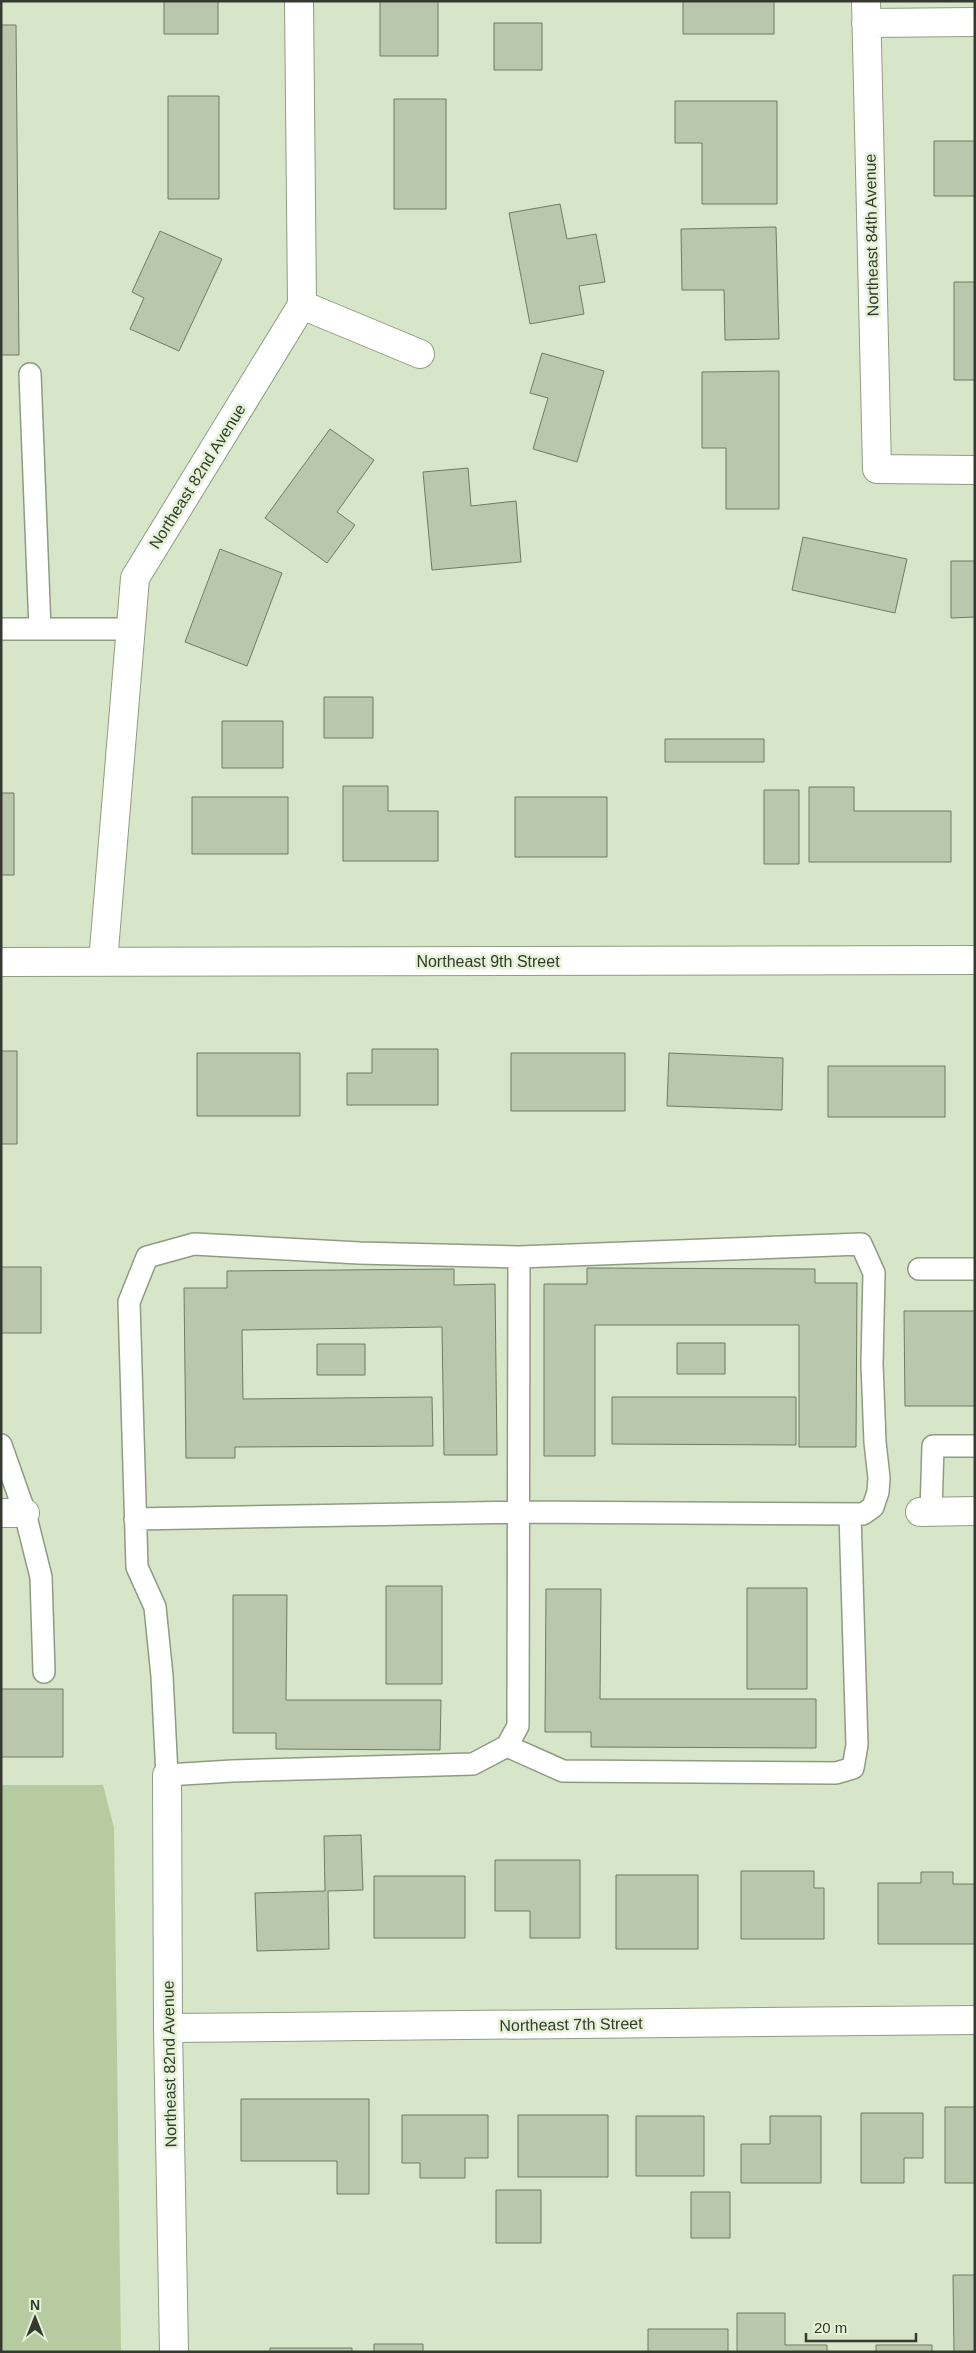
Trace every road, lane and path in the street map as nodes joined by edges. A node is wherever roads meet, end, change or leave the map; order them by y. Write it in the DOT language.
graph roads {
  1 [pos="299,1"];
  2 [pos="866,12"];
  3 [pos="975,22"];
  4 [pos="302,305"];
  5 [pos="420,354"];
  6 [pos="30,374"];
  7 [pos="975,470"];
  8 [pos="1,629"];
  9 [pos="40,629"];
  10 [pos="130,629"];
  11 [pos="975,960"];
  12 [pos="1,962"];
  13 [pos="103,962"];
  14 [pos="519,1257"];
  15 [pos="975,1268"];
  16 [pos="919,1269"];
  17 [pos="1,1445"];
  18 [pos="975,1446"];
  19 [pos="975,1511"];
  20 [pos="518,1512"];
  21 [pos="926,1512"];
  22 [pos="13,1513"];
  23 [pos="850,1514"];
  24 [pos="135,1519"];
  25 [pos="44,1672"];
  26 [pos="507,1746"];
  27 [pos="167,1776"];
  28 [pos="975,2020"];
  29 [pos="168,2028"];
  30 [pos="174,2352"];
  1 -- 4 [label="street"];
  2 -- 3 [label="street"];
  2 -- 7 [label="street, Northeast 84th Avenue"];
  4 -- 5 [label="street"];
  4 -- 10 [label="street, Northeast 82nd Avenue"];
  6 -- 9 [label="lane"];
  8 -- 9 [label="lane"];
  9 -- 10 [label="lane"];
  10 -- 13 [label="street, Northeast 82nd Avenue"];
  11 -- 13 [label="street, Northeast 9th Street"];
  12 -- 13 [label="street, Northeast 9th Street"];
  14 -- 20 [label="lane"];
  14 -- 23 [label="lane"];
  14 -- 24 [label="lane"];
  15 -- 16 [label="lane"];
  17 -- 22 [label="lane"];
  18 -- 21 [label="lane"];
  19 -- 21 [label="street"];
  20 -- 23 [label="lane"];
  20 -- 24 [label="lane"];
  20 -- 26 [label="lane"];
  22 -- 25 [label="lane"];
  23 -- 26 [label="lane"];
  24 -- 27 [label="lane"];
  26 -- 27 [label="lane"];
  27 -- 29 [label="street, Northeast 82nd Avenue"];
  28 -- 29 [label="street, Northeast 7th Street"];
  29 -- 30 [label="street, Northeast 82nd Avenue"];
}
